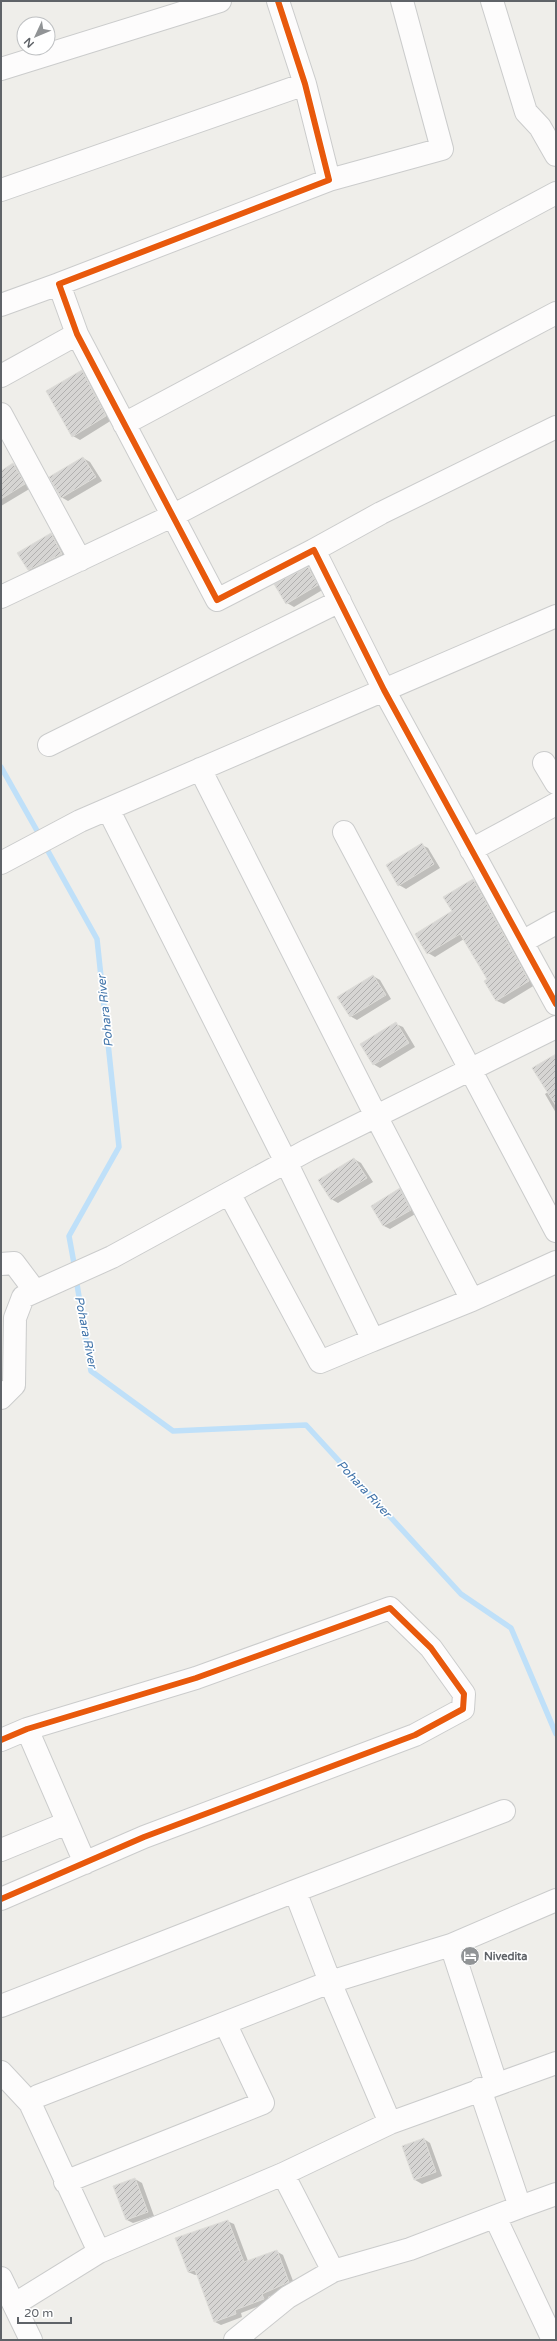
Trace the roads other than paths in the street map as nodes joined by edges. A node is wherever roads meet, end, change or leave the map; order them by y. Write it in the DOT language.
graph roads {
  1 [pos="220,1"];
  2 [pos="278,1"];
  3 [pos="402,1"];
  4 [pos="492,1"];
  5 [pos="1,69"];
  6 [pos="305,84"];
  7 [pos="556,154"];
  8 [pos="329,180"];
  9 [pos="1,190"];
  10 [pos="556,193"];
  11 [pos="59,284"];
  12 [pos="1,305"];
  13 [pos="556,313"];
  14 [pos="77,334"];
  15 [pos="1,376"];
  16 [pos="1,414"];
  17 [pos="124,424"];
  18 [pos="556,428"];
  19 [pos="172,516"];
  20 [pos="314,550"];
  21 [pos="80,560"];
  22 [pos="1,597"];
  23 [pos="340,601"];
  24 [pos="556,616"];
  25 [pos="384,690"];
  26 [pos="49,746"];
  27 [pos="544,763"];
  28 [pos="200,769"];
  29 [pos="556,783"];
  30 [pos="556,804"];
  31 [pos="108,809"];
  32 [pos="344,832"];
  33 [pos="472,850"];
  34 [pos="1,863"];
  35 [pos="556,923"];
  36 [pos="522,942"];
  37 [pos="556,1004"];
  38 [pos="556,1027"];
  39 [pos="471,1069"];
  40 [pos="376,1116"];
  41 [pos="286,1162"];
  42 [pos="229,1193"];
  43 [pos="556,1231"];
  44 [pos="556,1262"];
  45 [pos="1,1264"];
  46 [pos="42,1288"];
  47 [pos="472,1300"];
  48 [pos="373,1340"];
  49 [pos="1,1398"];
  50 [pos="27,1729"];
  51 [pos="1,1740"];
  52 [pos="504,1811"];
  53 [pos="67,1822"];
  54 [pos="1,1850"];
  55 [pos="85,1863"];
  56 [pos="295,1891"];
  57 [pos="1,1899"];
  58 [pos="555,1902"];
  59 [pos="451,1945"];
  60 [pos="330,1982"];
  61 [pos="1,2006"];
  62 [pos="225,2023"];
  63 [pos="556,2062"];
  64 [pos="1,2072"];
  65 [pos="488,2086"];
  66 [pos="30,2104"];
  67 [pos="390,2123"];
  68 [pos="283,2174"];
  69 [pos="65,2182"];
  70 [pos="556,2194"];
  71 [pos="520,2207"];
  72 [pos="495,2217"];
  73 [pos="99,2252"];
  74 [pos="333,2272"];
  75 [pos="1,2278"];
  76 [pos="15,2304"];
  77 [pos="28,2339"];
  78 [pos="235,2340"];
  79 [pos="553,2340"];
  1 -- 5 [label="street"];
  2 -- 6 [label="street"];
  3 -- 8 [label="street"];
  4 -- 7 [label="street"];
  6 -- 8 [label="street"];
  6 -- 9 [label="street"];
  8 -- 11 [label="street"];
  10 -- 17 [label="street"];
  11 -- 12 [label="street"];
  11 -- 14 [label="street"];
  13 -- 19 [label="street"];
  14 -- 15 [label="street"];
  14 -- 17 [label="street"];
  16 -- 21 [label="street"];
  17 -- 19 [label="street"];
  18 -- 20 [label="street"];
  19 -- 20 [label="street"];
  19 -- 21 [label="street"];
  20 -- 23 [label="street"];
  21 -- 22 [label="street"];
  23 -- 25 [label="street"];
  23 -- 26 [label="street"];
  24 -- 25 [label="street"];
  25 -- 28 [label="street"];
  25 -- 33 [label="street"];
  27 -- 29 [label="street"];
  28 -- 31 [label="street"];
  28 -- 40 [label="street"];
  30 -- 33 [label="street"];
  31 -- 34 [label="street"];
  31 -- 41 [label="street"];
  32 -- 39 [label="street"];
  33 -- 36 [label="street"];
  35 -- 36 [label="street"];
  36 -- 37 [label="street"];
  38 -- 39 [label="street"];
  39 -- 40 [label="street"];
  39 -- 43 [label="street"];
  40 -- 41 [label="street"];
  40 -- 47 [label="street"];
  41 -- 42 [label="street"];
  41 -- 48 [label="street"];
  42 -- 46 [label="street"];
  42 -- 48 [label="street"];
  44 -- 47 [label="street"];
  45 -- 46 [label="street"];
  46 -- 49 [label="street"];
  47 -- 48 [label="street"];
  50 -- 51 [label="street"];
  50 -- 53 [label="street"];
  50 -- 55 [label="street"];
  52 -- 56 [label="street"];
  53 -- 54 [label="street"];
  53 -- 55 [label="street"];
  55 -- 57 [label="street"];
  56 -- 60 [label="street"];
  56 -- 61 [label="street"];
  58 -- 59 [label="street"];
  59 -- 60 [label="street"];
  59 -- 65 [label="street"];
  60 -- 62 [label="street"];
  60 -- 67 [label="street"];
  62 -- 66 [label="street"];
  62 -- 69 [label="street"];
  63 -- 65 [label="street"];
  64 -- 66 [label="street"];
  65 -- 67 [label="street"];
  65 -- 71 [label="street"];
  66 -- 69 [label="street"];
  67 -- 68 [label="street"];
  68 -- 73 [label="street"];
  68 -- 74 [label="street"];
  69 -- 73 [label="street"];
  70 -- 71 [label="street"];
  71 -- 72 [label="street"];
  72 -- 74 [label="street"];
  72 -- 79 [label="street"];
  73 -- 76 [label="street"];
  74 -- 78 [label="street"];
  75 -- 76 [label="street"];
  76 -- 77 [label="street"];
}
